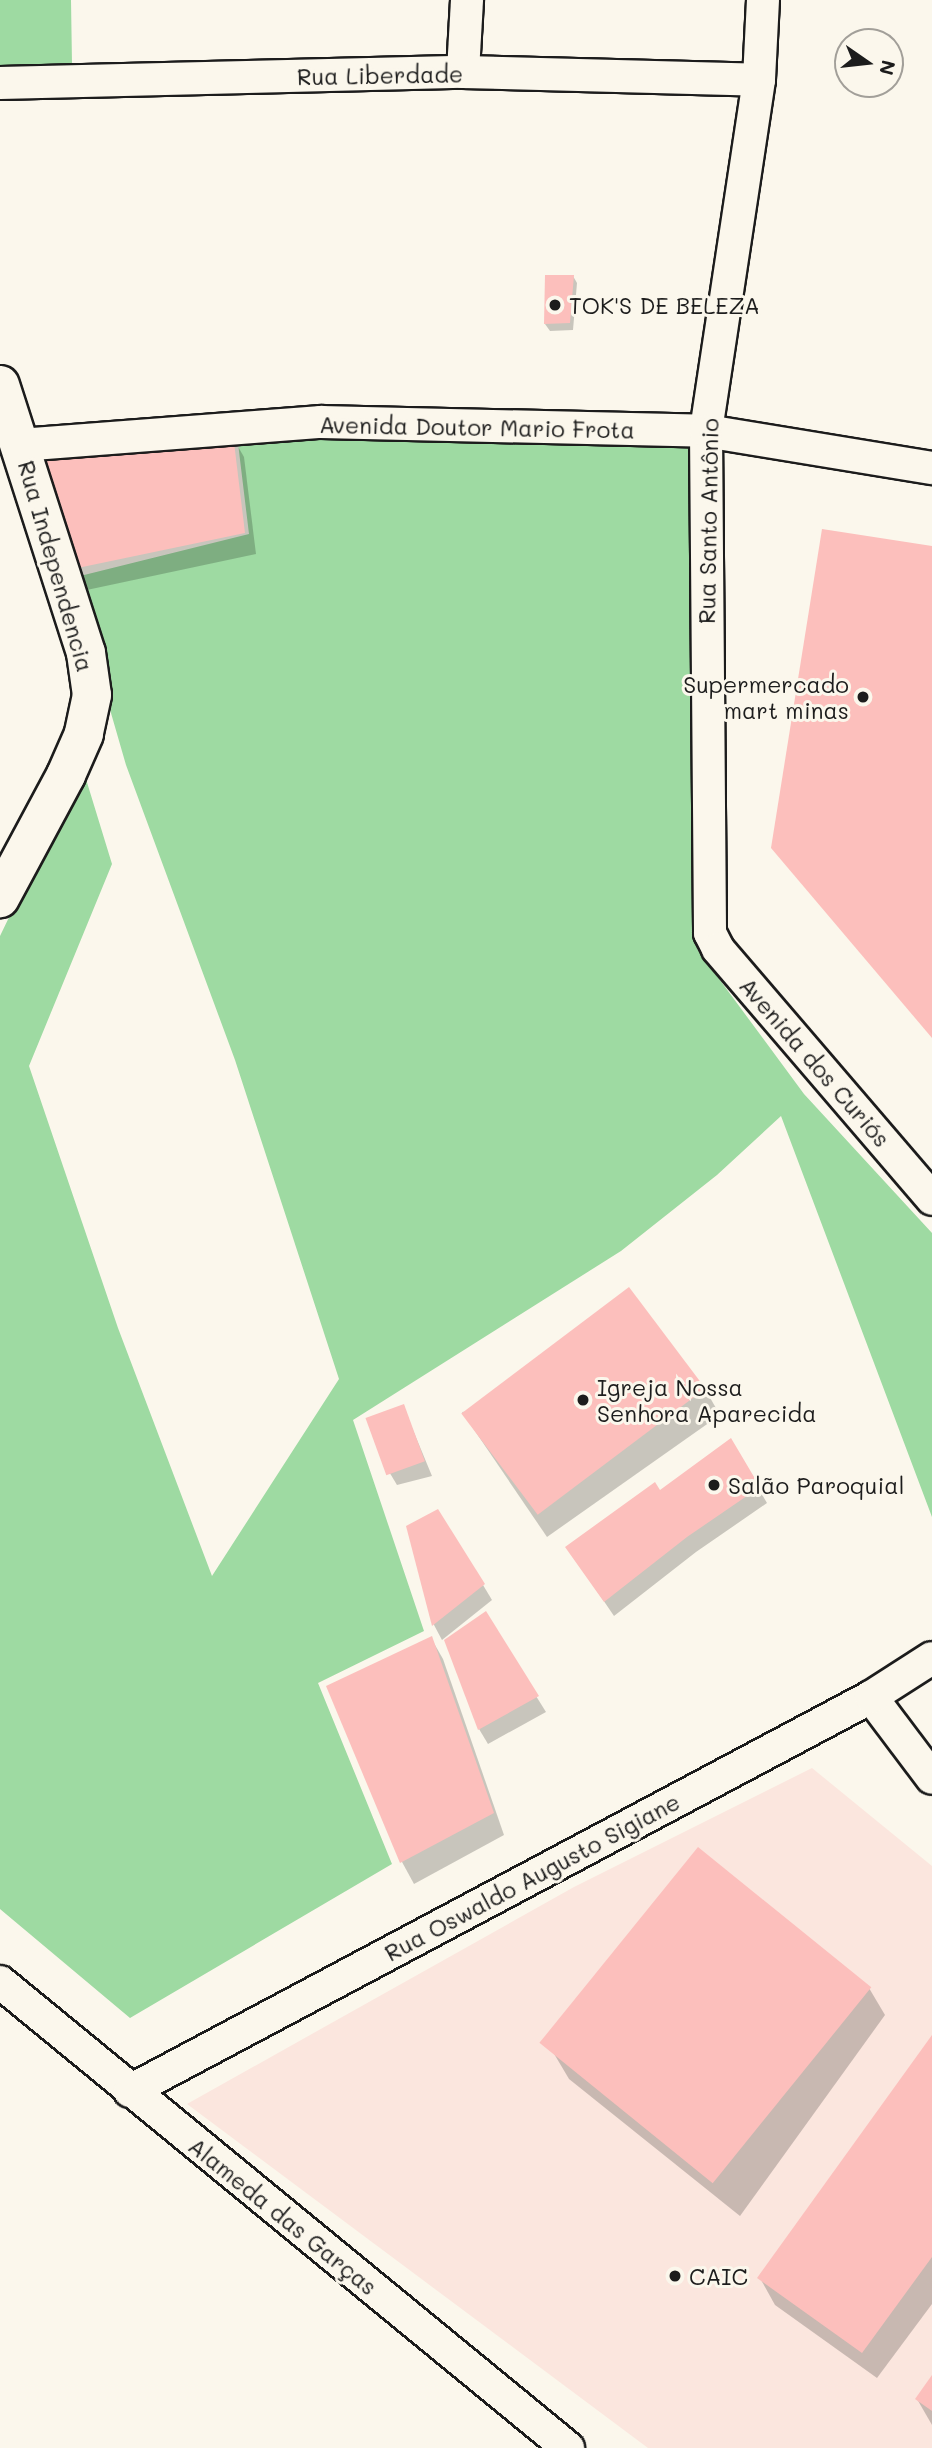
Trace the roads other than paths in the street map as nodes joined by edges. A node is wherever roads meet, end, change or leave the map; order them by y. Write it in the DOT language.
graph roads {
  1 [pos="467,0"];
  2 [pos="763,0"];
  3 [pos="463,72"];
  4 [pos="759,80"];
  5 [pos="0,83"];
  6 [pos="0,385"];
  7 [pos="706,431"];
  8 [pos="20,445"];
  9 [pos="932,468"];
  10 [pos="0,898"];
  11 [pos="709,919"];
  12 [pos="932,1199"];
  13 [pos="932,1658"];
  14 [pos="871,1697"];
  15 [pos="932,1778"];
  16 [pos="0,1982"];
  17 [pos="130,2091"];
  18 [pos="568,2448"];
  1 -- 3 [label="street"];
  2 -- 4 [label="street, Rua Santo Antônio"];
  3 -- 4 [label="street, Rua Liberdade"];
  3 -- 5 [label="street, Rua Liberdade"];
  4 -- 7 [label="street, Rua Santo Antônio"];
  6 -- 8 [label="street, Rua Independencia"];
  7 -- 8 [label="street, Avenida Doutor Mario Frota"];
  7 -- 9 [label="street, Avenida Doutor Mario Frota"];
  7 -- 11 [label="street, Rua Santo Antônio"];
  8 -- 10 [label="street, Rua Independencia"];
  11 -- 12 [label="street, Avenida dos Curiós"];
  13 -- 14 [label="street, Rua Oswaldo Augusto Sigiane"];
  14 -- 15 [label="street"];
  14 -- 17 [label="street, Rua Oswaldo Augusto Sigiane"];
  16 -- 17 [label="street, Alameda das Garças"];
  17 -- 18 [label="street, Alameda das Garças"];
}
